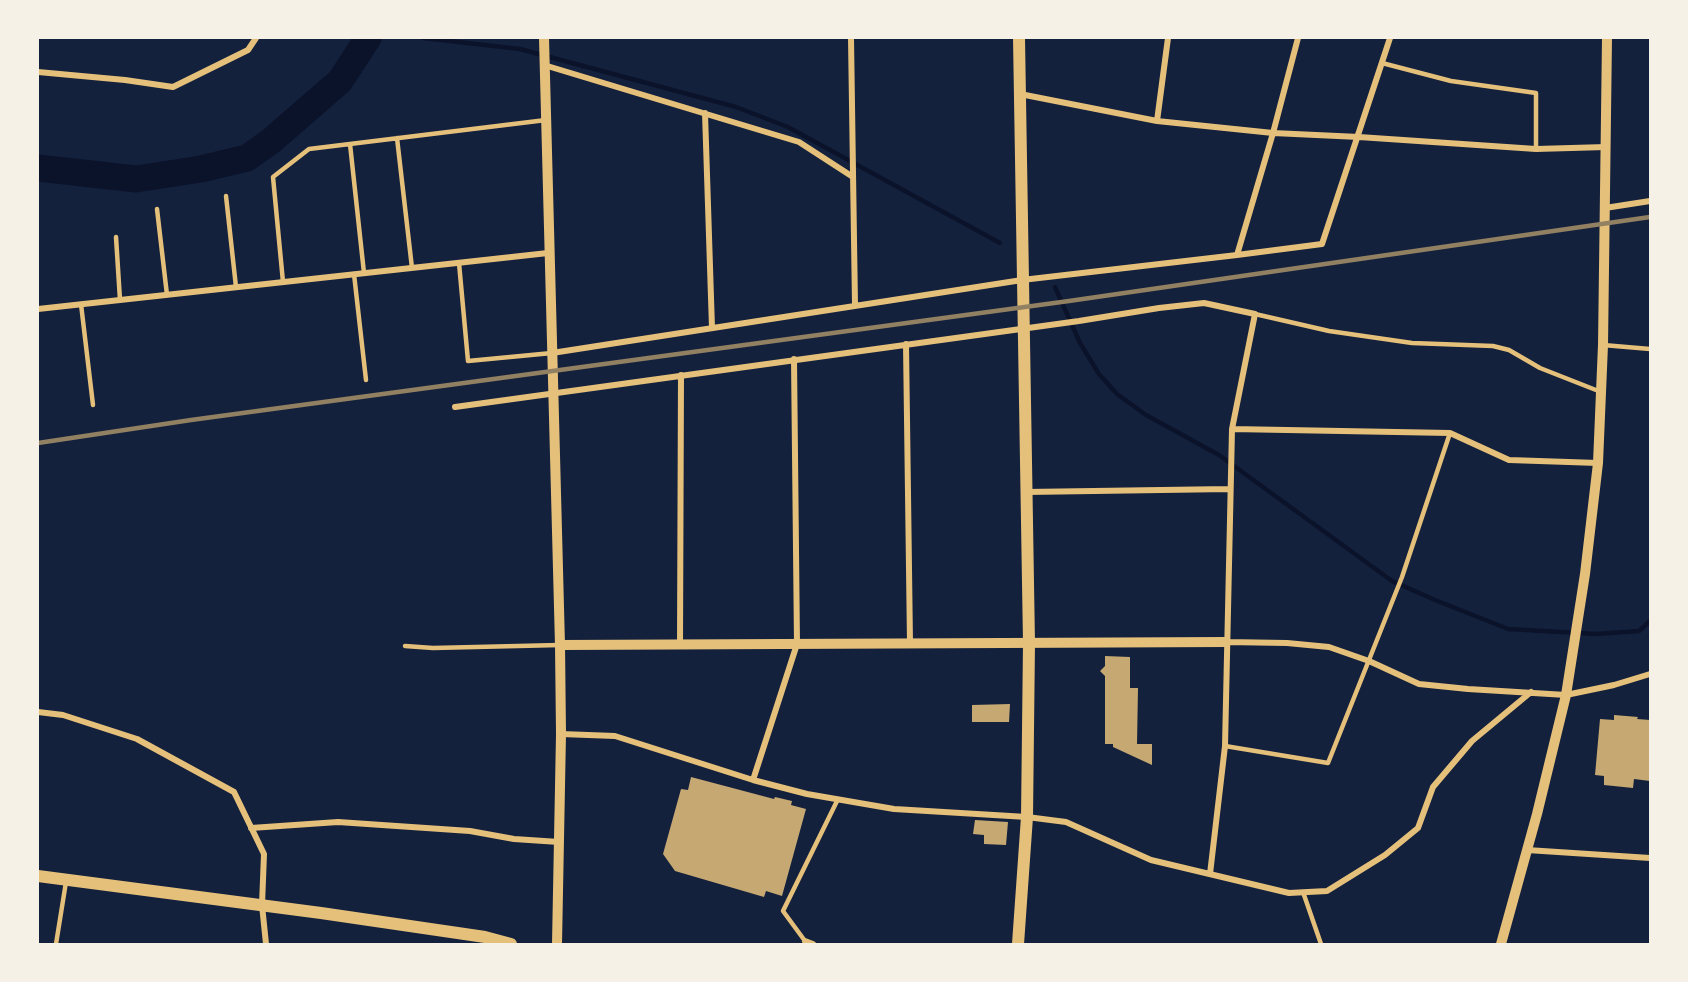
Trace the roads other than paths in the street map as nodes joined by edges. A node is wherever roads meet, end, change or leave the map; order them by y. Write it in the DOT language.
graph roads {
  1 [pos="256,38"];
  2 [pos="544,38"];
  3 [pos="851,38"];
  4 [pos="1019,38"];
  5 [pos="1168,38"];
  6 [pos="1298,38"];
  7 [pos="1390,38"];
  8 [pos="1607,38"];
  9 [pos="1382,63"];
  10 [pos="544,65"];
  11 [pos="38,72"];
  12 [pos="1020,94"];
  13 [pos="705,113"];
  14 [pos="546,120"];
  15 [pos="1157,121"];
  16 [pos="1273,133"];
  17 [pos="1359,137"];
  18 [pos="397,138"];
  19 [pos="350,144"];
  20 [pos="1606,147"];
  21 [pos="1536,149"];
  22 [pos="853,177"];
  23 [pos="226,196"];
  24 [pos="1650,201"];
  25 [pos="1605,208"];
  26 [pos="158,209"];
  27 [pos="116,237"];
  28 [pos="548,253"];
  29 [pos="1237,255"];
  30 [pos="459,262"];
  31 [pos="412,268"];
  32 [pos="364,273"];
  33 [pos="354,274"];
  34 [pos="1022,280"];
  35 [pos="282,282"];
  36 [pos="236,287"];
  37 [pos="167,295"];
  38 [pos="120,300"];
  39 [pos="81,304"];
  40 [pos="855,306"];
  41 [pos="38,309"];
  42 [pos="1255,314"];
  43 [pos="712,328"];
  44 [pos="1023,328"];
  45 [pos="906,344"];
  46 [pos="1603,345"];
  47 [pos="1650,349"];
  48 [pos="552,353"];
  49 [pos="794,359"];
  50 [pos="681,375"];
  51 [pos="366,380"];
  52 [pos="553,392"];
  53 [pos="1601,392"];
  54 [pos="93,405"];
  55 [pos="455,407"];
  56 [pos="1232,429"];
  57 [pos="1450,433"];
  58 [pos="1598,463"];
  59 [pos="1230,489"];
  60 [pos="1025,492"];
  61 [pos="1226,642"];
  62 [pos="910,643"];
  63 [pos="1029,643"];
  64 [pos="680,644"];
  65 [pos="797,644"];
  66 [pos="560,645"];
  67 [pos="405,646"];
  68 [pos="1369,661"];
  69 [pos="1650,674"];
  70 [pos="1531,692"];
  71 [pos="1566,695"];
  72 [pos="38,712"];
  73 [pos="561,734"];
  74 [pos="1225,746"];
  75 [pos="753,780"];
  76 [pos="838,800"];
  77 [pos="1027,817"];
  78 [pos="251,828"];
  79 [pos="559,842"];
  80 [pos="1526,850"];
  81 [pos="1650,858"];
  82 [pos="1210,874"];
  83 [pos="38,876"];
  84 [pos="67,880"];
  85 [pos="1303,892"];
  86 [pos="262,905"];
  87 [pos="805,941"];
  88 [pos="56,945"];
  89 [pos="266,945"];
  90 [pos="511,945"];
  91 [pos="557,945"];
  92 [pos="813,945"];
  93 [pos="1018,945"];
  94 [pos="1321,945"];
  95 [pos="1501,945"];
  1 -- 11 [label="street"];
  2 -- 10 [label="street"];
  3 -- 22 [label="street"];
  4 -- 12 [label="main road"];
  5 -- 15 [label="street"];
  6 -- 16 [label="street"];
  7 -- 9 [label="street"];
  8 -- 20 [label="street"];
  9 -- 17 [label="street"];
  9 -- 21 [label="lane"];
  10 -- 13 [label="street"];
  10 -- 14 [label="street"];
  12 -- 15 [label="street"];
  12 -- 34 [label="main road"];
  13 -- 22 [label="street"];
  13 -- 43 [label="street"];
  14 -- 18 [label="lane"];
  14 -- 28 [label="street"];
  15 -- 16 [label="street"];
  16 -- 17 [label="street"];
  16 -- 29 [label="street"];
  17 -- 21 [label="street"];
  17 -- 29 [label="street"];
  18 -- 19 [label="lane"];
  18 -- 31 [label="lane"];
  19 -- 32 [label="lane"];
  19 -- 35 [label="lane"];
  20 -- 21 [label="street"];
  20 -- 25 [label="street"];
  22 -- 40 [label="street"];
  23 -- 36 [label="lane"];
  24 -- 25 [label="street"];
  25 -- 46 [label="street"];
  26 -- 37 [label="lane"];
  27 -- 38 [label="lane"];
  28 -- 30 [label="street"];
  28 -- 48 [label="street"];
  29 -- 34 [label="street"];
  30 -- 31 [label="street"];
  30 -- 48 [label="lane"];
  31 -- 32 [label="street"];
  32 -- 33 [label="street"];
  33 -- 35 [label="street"];
  33 -- 51 [label="lane"];
  34 -- 40 [label="street"];
  34 -- 44 [label="main road"];
  35 -- 36 [label="street"];
  36 -- 37 [label="street"];
  37 -- 38 [label="street"];
  38 -- 39 [label="street"];
  39 -- 41 [label="street"];
  39 -- 54 [label="lane"];
  40 -- 43 [label="street"];
  42 -- 44 [label="street"];
  42 -- 53 [label="lane"];
  42 -- 56 [label="street"];
  43 -- 48 [label="street"];
  44 -- 45 [label="street"];
  44 -- 60 [label="main road"];
  45 -- 49 [label="street"];
  45 -- 62 [label="street"];
  46 -- 47 [label="lane"];
  46 -- 53 [label="street"];
  48 -- 52 [label="street"];
  49 -- 50 [label="street"];
  49 -- 65 [label="street"];
  50 -- 52 [label="street"];
  50 -- 64 [label="street"];
  52 -- 55 [label="street"];
  52 -- 66 [label="street"];
  53 -- 58 [label="street"];
  56 -- 57 [label="street"];
  56 -- 59 [label="street"];
  57 -- 58 [label="street"];
  57 -- 68 [label="lane"];
  58 -- 71 [label="street"];
  59 -- 60 [label="street"];
  59 -- 61 [label="street"];
  60 -- 63 [label="main road"];
  61 -- 63 [label="street"];
  61 -- 68 [label="street"];
  61 -- 74 [label="street"];
  62 -- 63 [label="street"];
  62 -- 65 [label="street"];
  63 -- 77 [label="main road"];
  64 -- 65 [label="street"];
  64 -- 66 [label="street"];
  65 -- 75 [label="street"];
  66 -- 67 [label="lane"];
  66 -- 73 [label="street"];
  68 -- 70 [label="street"];
  68 -- 74 [label="lane"];
  69 -- 71 [label="street"];
  70 -- 71 [label="street"];
  70 -- 85 [label="street"];
  71 -- 80 [label="street"];
  72 -- 78 [label="street"];
  73 -- 75 [label="street"];
  73 -- 79 [label="street"];
  74 -- 82 [label="street"];
  75 -- 76 [label="street"];
  76 -- 77 [label="street"];
  76 -- 87 [label="lane"];
  77 -- 82 [label="street"];
  77 -- 93 [label="main road"];
  78 -- 79 [label="street"];
  78 -- 86 [label="street"];
  79 -- 91 [label="street"];
  80 -- 81 [label="street"];
  80 -- 95 [label="street"];
  82 -- 85 [label="street"];
  83 -- 84 [label="main road"];
  84 -- 86 [label="main road"];
  84 -- 88 [label="lane"];
  85 -- 94 [label="lane"];
  86 -- 89 [label="street"];
  86 -- 90 [label="main road"];
  87 -- 92 [label="street"];
}
